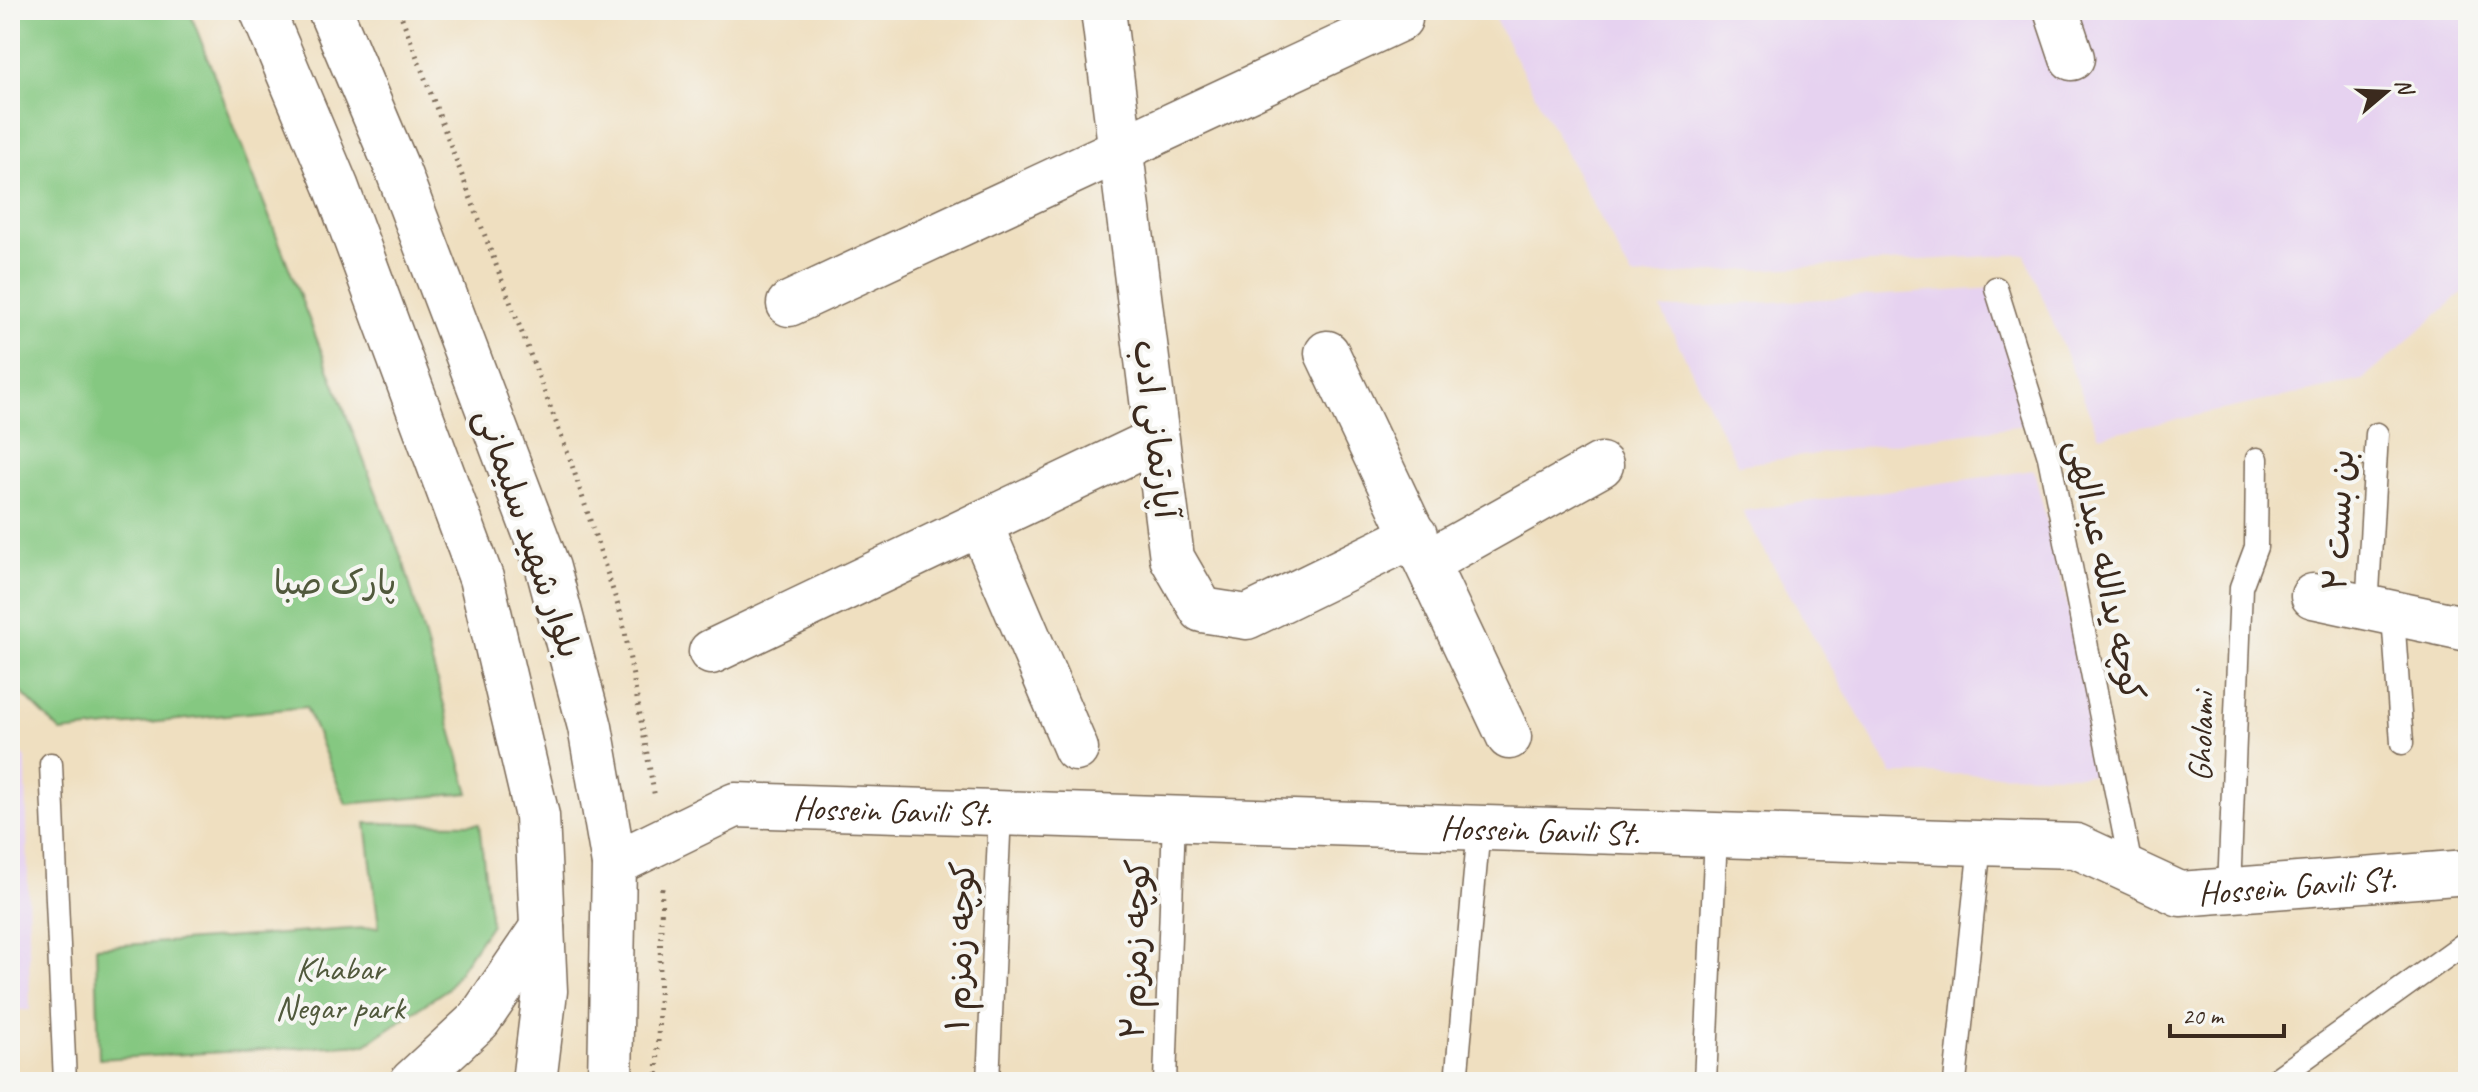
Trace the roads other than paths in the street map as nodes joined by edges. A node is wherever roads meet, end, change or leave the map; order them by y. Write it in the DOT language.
graph roads {
  1 [pos="262,10"];
  2 [pos="330,10"];
  3 [pos="1103,10"];
  4 [pos="2056,10"];
  5 [pos="1400,19"];
  6 [pos="2072,58"];
  7 [pos="1122,147"];
  8 [pos="1996,288"];
  9 [pos="789,304"];
  10 [pos="1327,353"];
  11 [pos="2377,434"];
  12 [pos="1156,440"];
  13 [pos="2257,459"];
  14 [pos="1601,465"];
  15 [pos="980,524"];
  16 [pos="1422,548"];
  17 [pos="2313,596"];
  18 [pos="2380,612"];
  19 [pos="2468,629"];
  20 [pos="711,652"];
  21 [pos="1509,737"];
  22 [pos="2402,743"];
  23 [pos="1076,749"];
  24 [pos="51,764"];
  25 [pos="1000,813"];
  26 [pos="1174,818"];
  27 [pos="1479,828"];
  28 [pos="1716,835"];
  29 [pos="1980,844"];
  30 [pos="614,864"];
  31 [pos="2132,872"];
  32 [pos="2468,872"];
  33 [pos="2229,890"];
  34 [pos="542,928"];
  35 [pos="2468,941"];
  36 [pos="65,1082"];
  37 [pos="412,1082"];
  38 [pos="534,1082"];
  39 [pos="610,1082"];
  40 [pos="988,1082"];
  41 [pos="1165,1082"];
  42 [pos="1456,1082"];
  43 [pos="1705,1082"];
  44 [pos="1955,1082"];
  45 [pos="2272,1082"];
  1 -- 34 [label="street, بلوار شهید سلیمانی"];
  2 -- 30 [label="street, بلوار شهید سلیمانی"];
  3 -- 7 [label="street, آپارتمانی ادب"];
  4 -- 6 [label="street"];
  5 -- 7 [label="street"];
  7 -- 9 [label="street"];
  7 -- 12 [label="street, آپارتمانی ادب"];
  8 -- 31 [label="lane, کوچه یدالله عبدالهی"];
  10 -- 16 [label="street"];
  11 -- 18 [label="lane, بن بست ۲"];
  12 -- 15 [label="street"];
  12 -- 16 [label="street, آپارتمانی ادب"];
  13 -- 33 [label="lane, Gholami"];
  14 -- 16 [label="street"];
  15 -- 20 [label="street"];
  15 -- 23 [label="street"];
  16 -- 21 [label="street"];
  17 -- 18 [label="street"];
  18 -- 19 [label="street"];
  18 -- 22 [label="lane, بن بست ۲"];
  24 -- 36 [label="lane"];
  25 -- 26 [label="street, Hossein Gavili St."];
  25 -- 30 [label="street, Hossein Gavili St."];
  25 -- 40 [label="lane, کوچه زمزم ۱"];
  26 -- 27 [label="street, Hossein Gavili St."];
  26 -- 41 [label="lane, کوچه زمزم ۲"];
  27 -- 28 [label="street, Hossein Gavili St."];
  27 -- 42 [label="lane"];
  28 -- 29 [label="street, Hossein Gavili St."];
  28 -- 43 [label="lane"];
  29 -- 31 [label="street, Hossein Gavili St."];
  29 -- 44 [label="lane"];
  30 -- 39 [label="street, بلوار شهید سلیمانی"];
  31 -- 33 [label="street, Hossein Gavili St."];
  32 -- 33 [label="street, Hossein Gavili St."];
  34 -- 37 [label="street"];
  34 -- 38 [label="street, بلوار شهید سلیمانی"];
  35 -- 45 [label="lane"];
}
